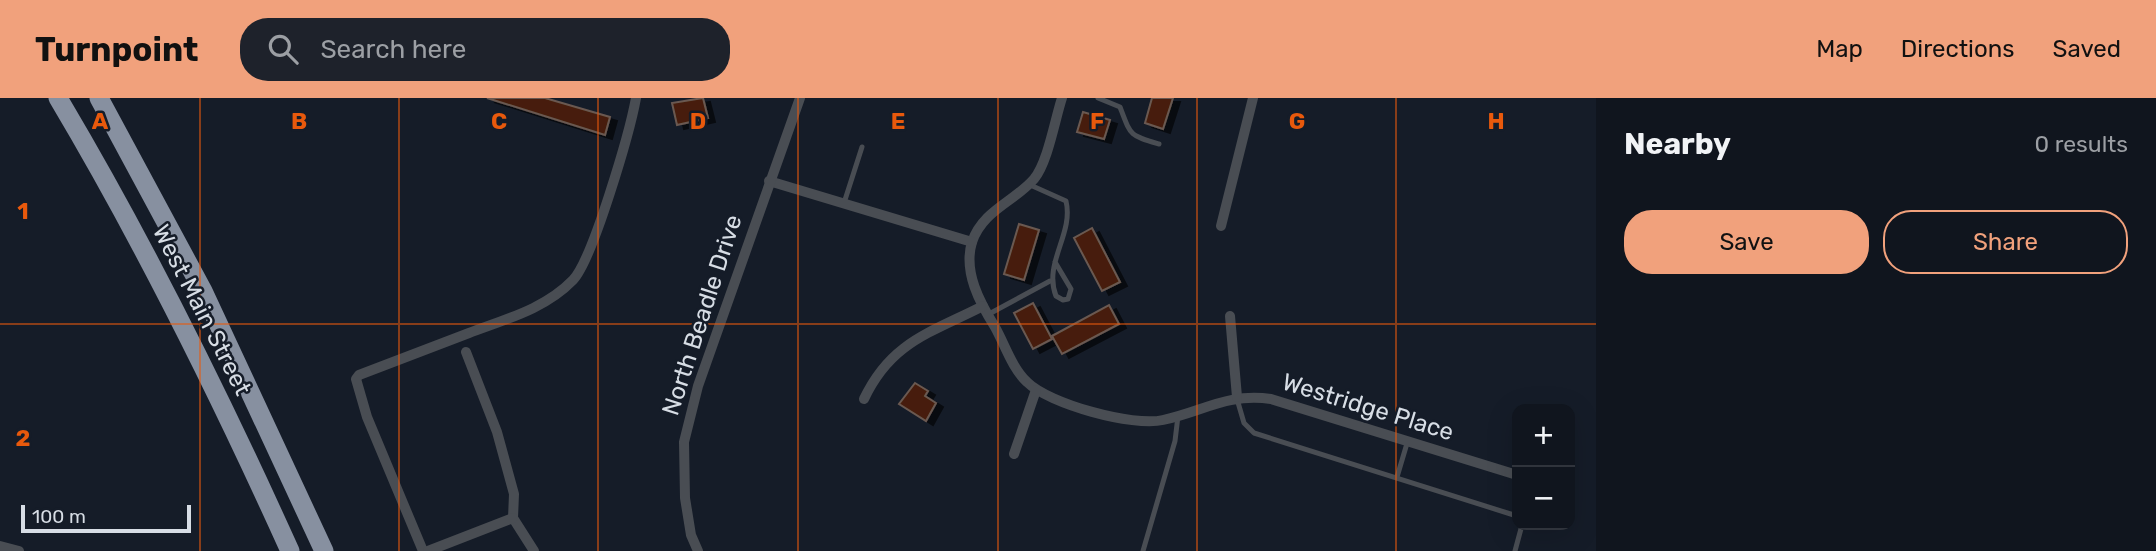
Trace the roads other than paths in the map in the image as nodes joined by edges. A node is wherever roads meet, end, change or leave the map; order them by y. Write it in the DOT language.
graph roads {
  1 [pos="58,98"];
  2 [pos="99,98"];
  3 [pos="636,98"];
  4 [pos="800,98"];
  5 [pos="1062,98"];
  6 [pos="1098,98"];
  7 [pos="1253,98"];
  8 [pos="1117,101"];
  9 [pos="1159,145"];
  10 [pos="862,146"];
  11 [pos="769,181"];
  12 [pos="1028,184"];
  13 [pos="844,203"];
  14 [pos="1222,226"];
  15 [pos="972,242"];
  16 [pos="1055,262"];
  17 [pos="1050,281"];
  18 [pos="985,310"];
  19 [pos="1230,316"];
  20 [pos="466,352"];
  21 [pos="1036,390"];
  22 [pos="1237,397"];
  23 [pos="864,399"];
  24 [pos="1178,416"];
  25 [pos="1408,440"];
  26 [pos="1014,454"];
  27 [pos="1512,473"];
  28 [pos="1397,477"];
  29 [pos="1512,514"];
  30 [pos="513,518"];
  31 [pos="1521,530"];
  32 [pos="0,546"];
  33 [pos="19,551"];
  34 [pos="290,551"];
  35 [pos="324,551"];
  36 [pos="423,551"];
  37 [pos="428,551"];
  38 [pos="534,551"];
  39 [pos="698,551"];
  40 [pos="1143,551"];
  41 [pos="1515,551"];
  1 -- 34 [label="highway, West Main Street"];
  2 -- 35 [label="highway, West Main Street"];
  3 -- 36 [label="street"];
  4 -- 11 [label="street, North Beadle Drive"];
  5 -- 12 [label="street"];
  6 -- 8 [label="lane"];
  7 -- 14 [label="street"];
  8 -- 9 [label="lane"];
  10 -- 13 [label="lane"];
  11 -- 13 [label="street"];
  11 -- 39 [label="street, North Beadle Drive"];
  12 -- 15 [label="street"];
  12 -- 16 [label="lane"];
  13 -- 15 [label="street"];
  15 -- 18 [label="street"];
  16 -- 17 [label="lane"];
  16 -- 17 [label="lane"];
  17 -- 18 [label="lane"];
  18 -- 21 [label="street"];
  18 -- 23 [label="street"];
  19 -- 22 [label="street"];
  20 -- 30 [label="street"];
  21 -- 24 [label="street, Westridge Place"];
  21 -- 26 [label="street"];
  22 -- 24 [label="street, Westridge Place"];
  22 -- 25 [label="street, Westridge Place"];
  22 -- 28 [label="lane"];
  24 -- 40 [label="lane"];
  25 -- 27 [label="street, Westridge Place"];
  25 -- 28 [label="lane"];
  28 -- 29 [label="lane"];
  30 -- 37 [label="street"];
  30 -- 38 [label="street"];
  31 -- 41 [label="lane"];
  32 -- 33 [label="street"];
}
